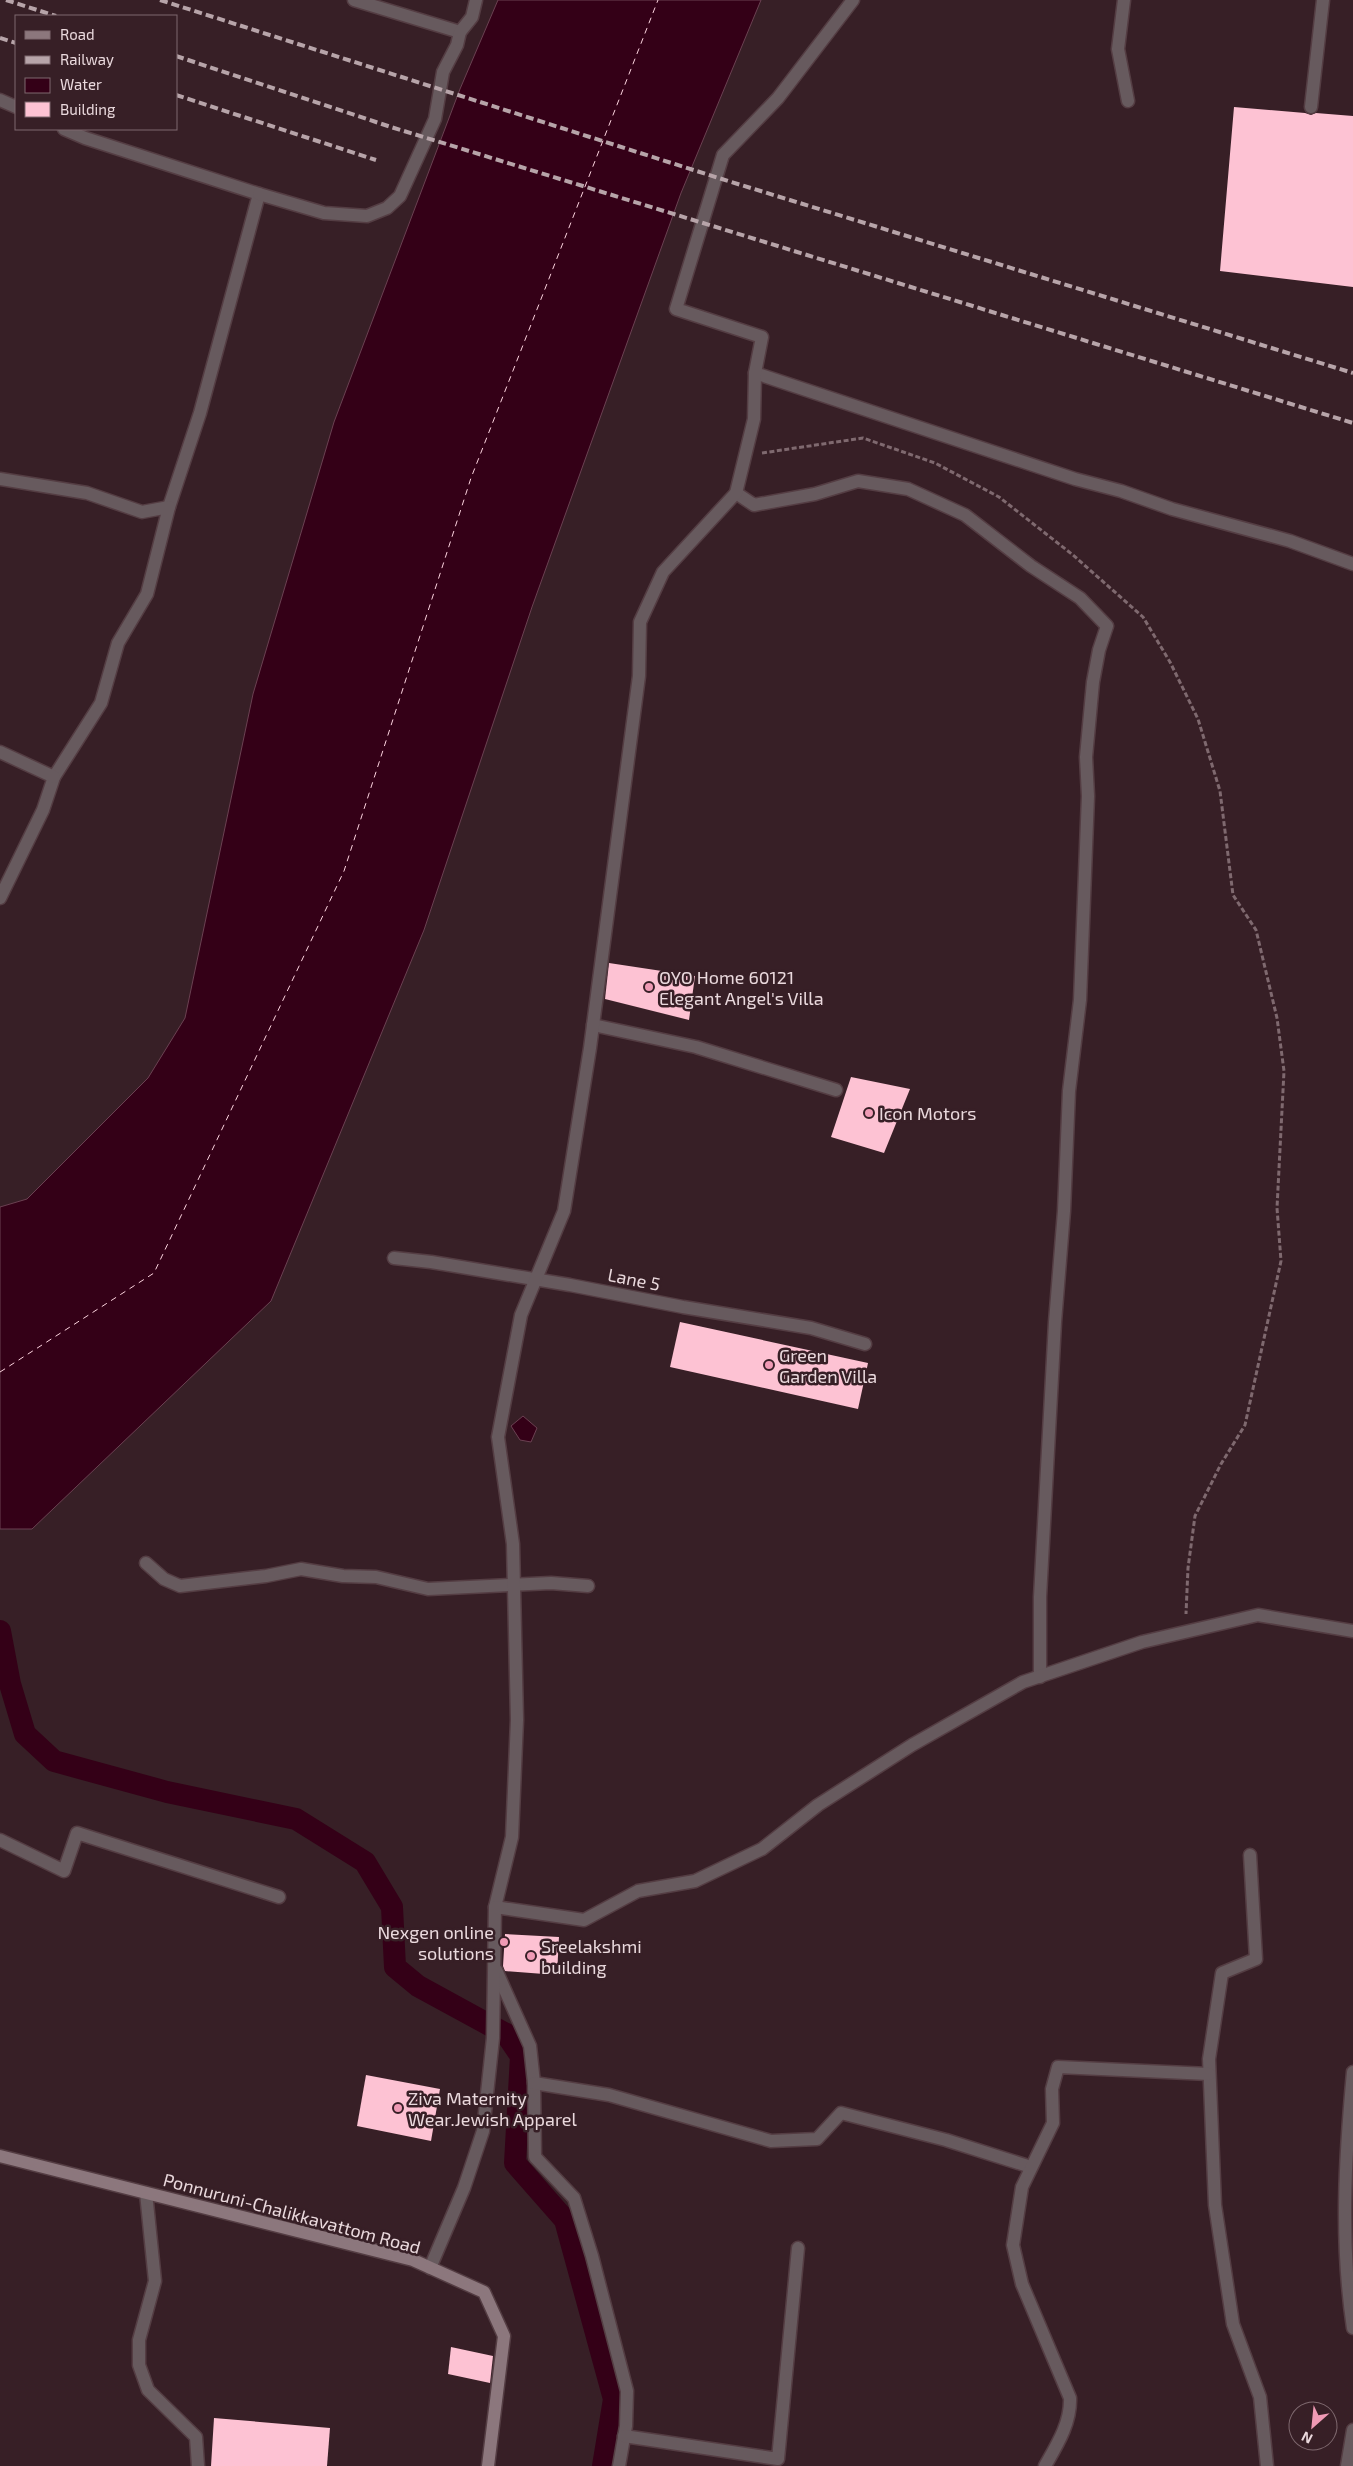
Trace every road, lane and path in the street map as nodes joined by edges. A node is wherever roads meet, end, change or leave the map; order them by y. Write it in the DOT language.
graph roads {
  1 [pos="354,0"];
  2 [pos="476,0"];
  3 [pos="853,0"];
  4 [pos="1124,0"];
  5 [pos="1323,0"];
  6 [pos="460,32"];
  7 [pos="0,100"];
  8 [pos="1128,102"];
  9 [pos="15,107"];
  10 [pos="1311,107"];
  11 [pos="66,130"];
  12 [pos="259,194"];
  13 [pos="755,373"];
  14 [pos="744,457"];
  15 [pos="0,479"];
  16 [pos="736,493"];
  17 [pos="169,507"];
  18 [pos="1353,564"];
  19 [pos="0,752"];
  20 [pos="54,778"];
  21 [pos="0,898"];
  22 [pos="593,1025"];
  23 [pos="836,1090"];
  24 [pos="394,1258"];
  25 [pos="535,1280"];
  26 [pos="865,1344"];
  27 [pos="146,1563"];
  28 [pos="513,1584"];
  29 [pos="588,1586"];
  30 [pos="1353,1631"];
  31 [pos="1185,1632"];
  32 [pos="1040,1677"];
  33 [pos="0,1840"];
  34 [pos="1250,1855"];
  35 [pos="279,1897"];
  36 [pos="495,1907"];
  37 [pos="494,1967"];
  38 [pos="1353,2072"];
  39 [pos="1210,2074"];
  40 [pos="534,2084"];
  41 [pos="0,2156"];
  42 [pos="1031,2167"];
  43 [pos="146,2193"];
  44 [pos="798,2248"];
  45 [pos="430,2268"];
  46 [pos="1353,2328"];
  47 [pos="1353,2430"];
  48 [pos="624,2436"];
  49 [pos="198,2466"];
  50 [pos="488,2466"];
  51 [pos="619,2466"];
  52 [pos="1045,2466"];
  53 [pos="1267,2466"];
  54 [pos="1347,2466"];
  1 -- 6 [label="street"];
  2 -- 6 [label="street"];
  3 -- 13 [label="street"];
  4 -- 8 [label="street"];
  5 -- 10 [label="street"];
  6 -- 12 [label="street"];
  7 -- 9 [label="street"];
  11 -- 12 [label="street"];
  12 -- 17 [label="street"];
  13 -- 14 [label="street"];
  13 -- 18 [label="street"];
  14 -- 16 [label="street"];
  14 -- 31 [label="path"];
  15 -- 17 [label="street"];
  16 -- 22 [label="street"];
  16 -- 32 [label="street"];
  17 -- 20 [label="street"];
  19 -- 20 [label="street"];
  20 -- 21 [label="street"];
  22 -- 23 [label="street"];
  22 -- 25 [label="street"];
  24 -- 25 [label="street, Lane 5"];
  25 -- 26 [label="street, Lane 5"];
  25 -- 28 [label="street"];
  27 -- 28 [label="street"];
  28 -- 29 [label="street"];
  28 -- 36 [label="street"];
  30 -- 31 [label="street"];
  31 -- 32 [label="street"];
  32 -- 36 [label="street"];
  33 -- 35 [label="street"];
  34 -- 39 [label="street"];
  36 -- 37 [label="street"];
  37 -- 40 [label="street"];
  37 -- 45 [label="street"];
  38 -- 46 [label="street"];
  39 -- 42 [label="street"];
  39 -- 53 [label="street"];
  40 -- 42 [label="street"];
  40 -- 48 [label="street"];
  41 -- 43 [label="street, Ponnuruni-Chalikkavattom Road"];
  42 -- 52 [label="street"];
  43 -- 45 [label="street, Ponnuruni-Chalikkavattom Road"];
  43 -- 49 [label="street"];
  44 -- 48 [label="street"];
  45 -- 50 [label="street, Ponnuruni-Chalikkavattom Road"];
  47 -- 54 [label="street"];
  48 -- 51 [label="street"];
}
